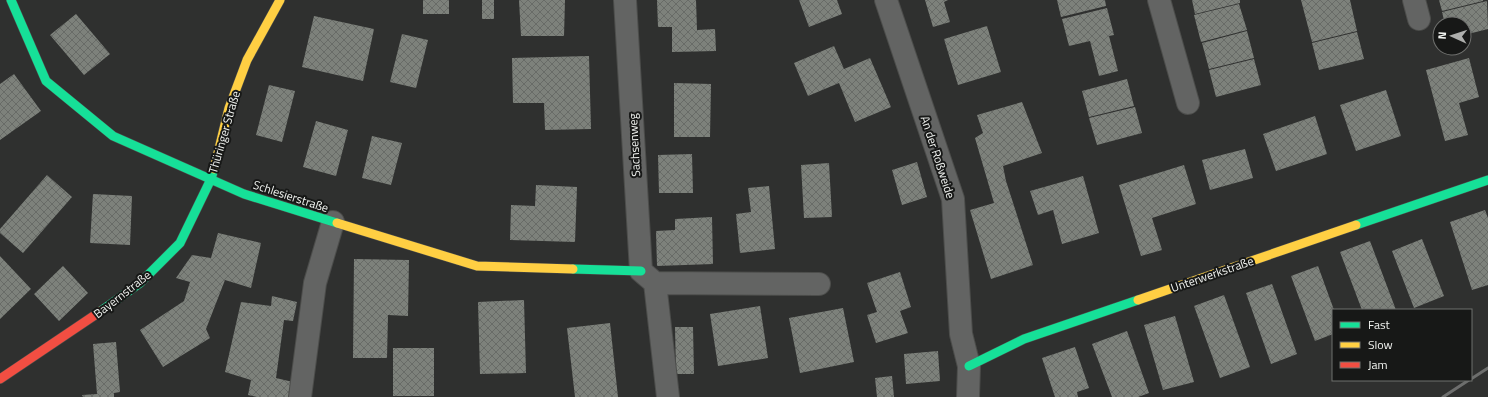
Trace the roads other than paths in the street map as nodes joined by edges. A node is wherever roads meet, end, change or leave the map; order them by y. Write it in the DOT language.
graph roads {
  1 [pos="11,0"];
  2 [pos="280,0"];
  3 [pos="625,0"];
  4 [pos="886,0"];
  5 [pos="1158,0"];
  6 [pos="1188,103"];
  7 [pos="211,179"];
  8 [pos="1488,180"];
  9 [pos="333,222"];
  10 [pos="648,277"];
  11 [pos="819,284"];
  12 [pos="969,366"];
  13 [pos="0,379"];
  14 [pos="300,397"];
  15 [pos="668,397"];
  16 [pos="968,397"];
  1 -- 7 [label="street, Schlesierstraße"];
  2 -- 7 [label="street, Thüringer Straße"];
  3 -- 10 [label="street, Sachsenweg"];
  4 -- 12 [label="street, An der Roßweide"];
  5 -- 6 [label="street"];
  7 -- 9 [label="street, Schlesierstraße"];
  7 -- 13 [label="street, Bayernstraße"];
  8 -- 12 [label="street, Unterwerkstraße"];
  9 -- 10 [label="street, Schlesierstraße"];
  9 -- 14 [label="street"];
  10 -- 11 [label="street"];
  10 -- 15 [label="street, Sachsenweg"];
  12 -- 16 [label="street"];
}
